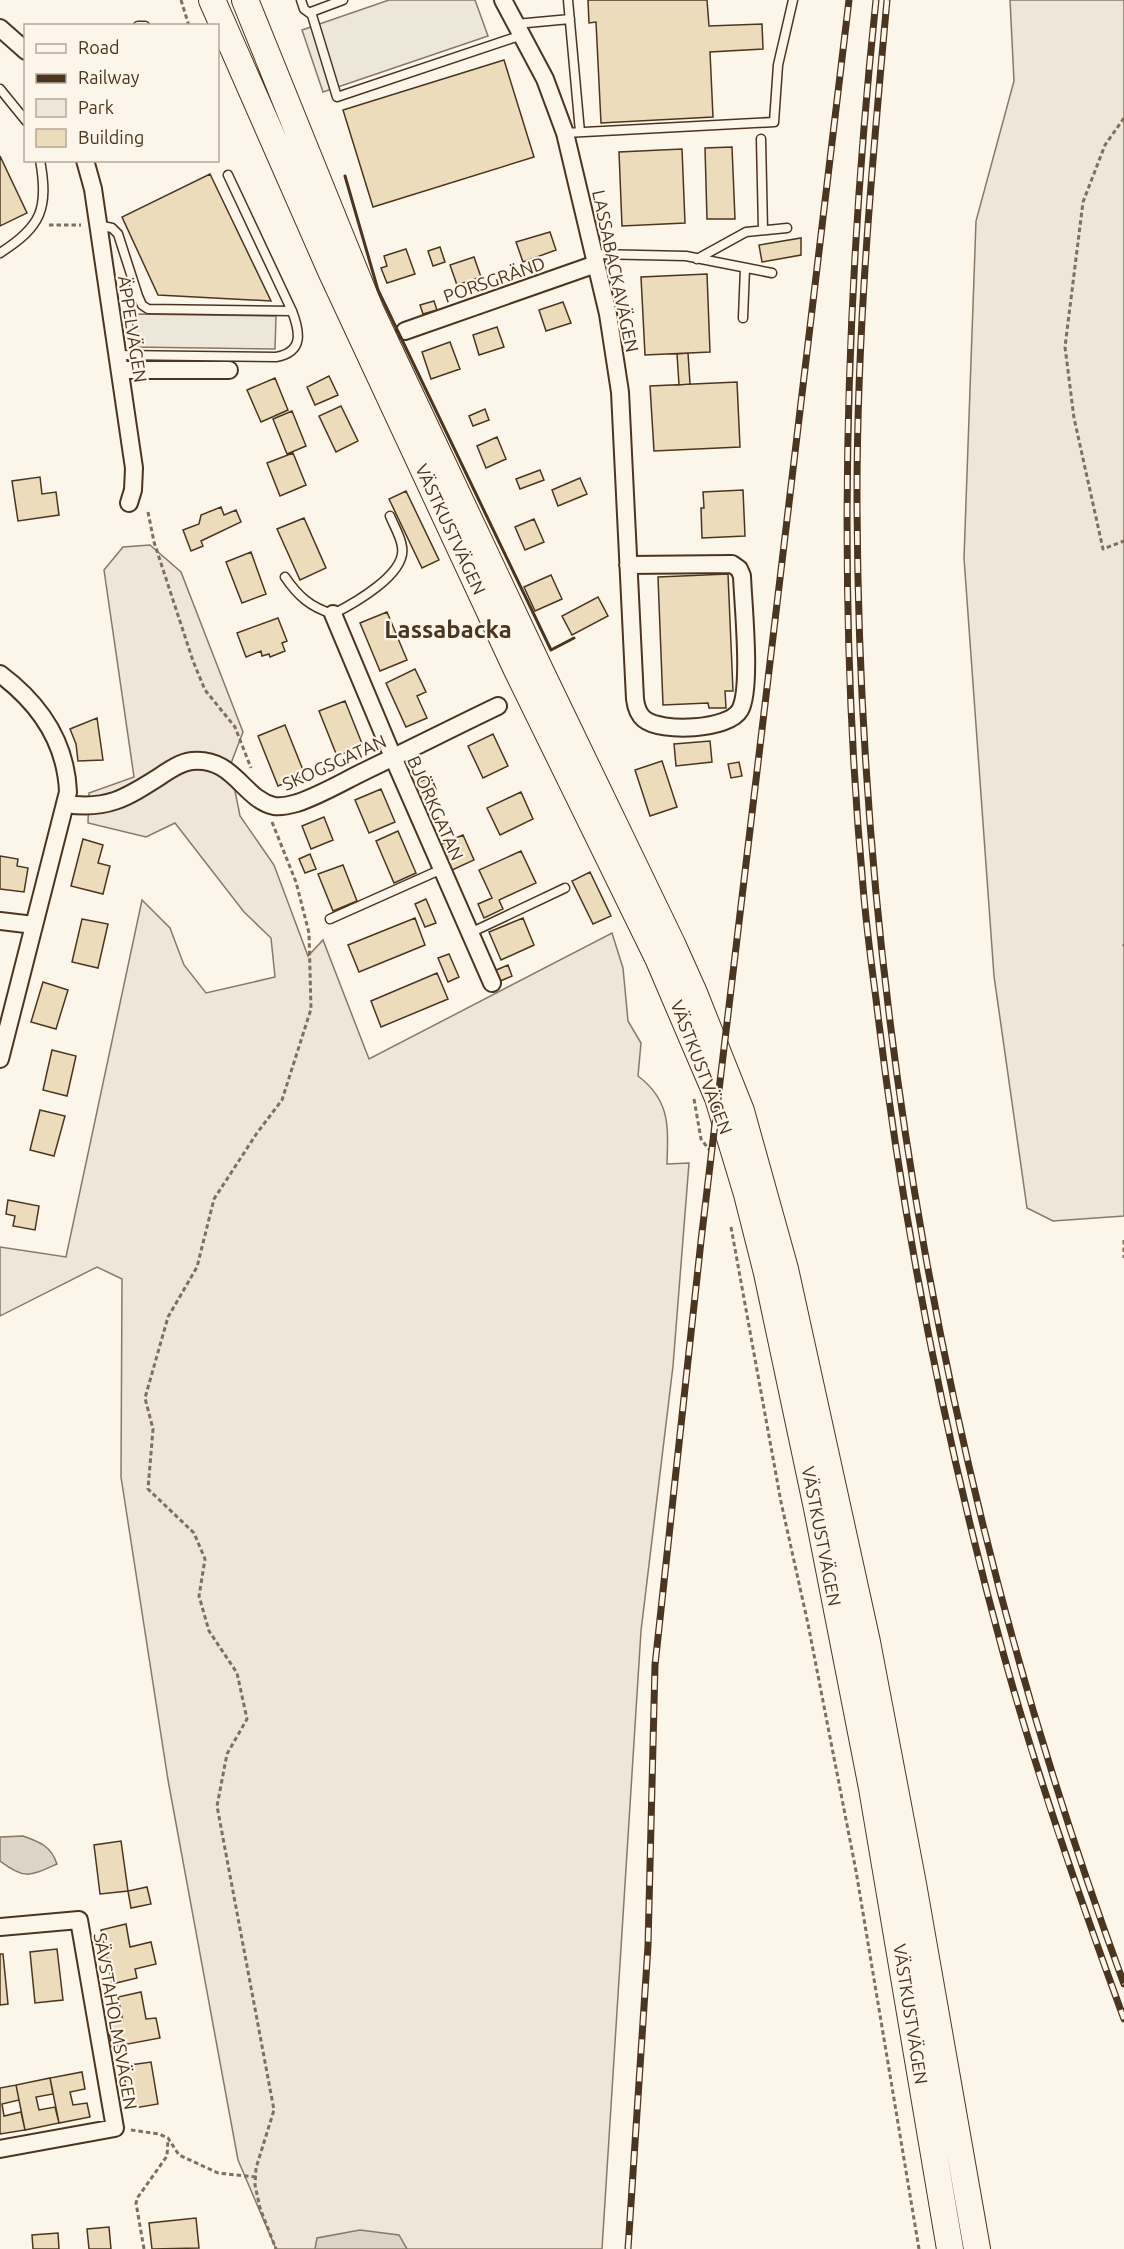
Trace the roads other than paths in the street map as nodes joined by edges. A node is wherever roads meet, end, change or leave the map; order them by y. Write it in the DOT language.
graph roads {
  1 [pos="212,0"];
  2 [pos="245,0"];
  3 [pos="301,0"];
  4 [pos="343,0"];
  5 [pos="503,0"];
  6 [pos="568,0"];
  7 [pos="793,0"];
  8 [pos="311,14"];
  9 [pos="570,19"];
  10 [pos="0,28"];
  11 [pos="519,30"];
  12 [pos="24,49"];
  13 [pos="0,89"];
  14 [pos="24,119"];
  15 [pos="572,132"];
  16 [pos="761,139"];
  17 [pos="40,162"];
  18 [pos="86,162"];
  19 [pos="228,175"];
  20 [pos="98,225"];
  21 [pos="787,228"];
  22 [pos="763,230"];
  23 [pos="0,253"];
  24 [pos="595,259"];
  25 [pos="697,260"];
  26 [pos="745,268"];
  27 [pos="771,273"];
  28 [pos="292,311"];
  29 [pos="743,318"];
  30 [pos="405,331"];
  31 [pos="119,362"];
  32 [pos="229,370"];
  33 [pos="129,503"];
  34 [pos="390,516"];
  35 [pos="628,566"];
  36 [pos="285,577"];
  37 [pos="333,614"];
  38 [pos="0,674"];
  39 [pos="498,706"];
  40 [pos="393,757"];
  41 [pos="66,804"];
  42 [pos="442,869"];
  43 [pos="565,888"];
  44 [pos="330,919"];
  45 [pos="0,921"];
  46 [pos="34,925"];
  47 [pos="470,933"];
  48 [pos="492,984"];
  49 [pos="0,1059"];
  50 [pos="0,1927"];
  51 [pos="0,2149"];
  52 [pos="950,2249"];
  53 [pos="977,2249"];
  1 -- 52 [label="main road, VÄSTKUSTVÄGEN"];
  2 -- 53 [label="main road, VÄSTKUSTVÄGEN"];
  3 -- 8 [label="lane"];
  4 -- 8 [label="lane"];
  5 -- 11 [label="street, LASSABACKAVÄGEN"];
  6 -- 9 [label="lane"];
  7 -- 15 [label="lane"];
  8 -- 11 [label="lane"];
  9 -- 11 [label="lane"];
  9 -- 15 [label="lane"];
  10 -- 12 [label="street"];
  11 -- 15 [label="street, LASSABACKAVÄGEN"];
  13 -- 14 [label="lane"];
  15 -- 24 [label="street, LASSABACKAVÄGEN"];
  16 -- 22 [label="lane"];
  17 -- 23 [label="lane"];
  18 -- 20 [label="street, ÄPPELVÄGEN"];
  19 -- 28 [label="lane"];
  20 -- 28 [label="lane"];
  20 -- 31 [label="street, ÄPPELVÄGEN"];
  21 -- 22 [label="lane"];
  22 -- 25 [label="lane"];
  24 -- 25 [label="lane"];
  24 -- 30 [label="street, PORSGRÄND"];
  24 -- 35 [label="street, LASSABACKAVÄGEN"];
  25 -- 26 [label="lane"];
  26 -- 27 [label="lane"];
  26 -- 29 [label="lane"];
  28 -- 31 [label="lane"];
  31 -- 32 [label="street"];
  31 -- 33 [label="street, ÄPPELVÄGEN"];
  34 -- 37 [label="lane"];
  35 -- 35 [label="street, LASSABACKAVÄGEN"];
  36 -- 37 [label="lane"];
  37 -- 40 [label="street, BJÖRKGATAN"];
  38 -- 41 [label="street"];
  39 -- 40 [label="street, SKOGSGATAN"];
  40 -- 41 [label="street, SKOGSGATAN"];
  40 -- 42 [label="street, BJÖRKGATAN"];
  41 -- 46 [label="street"];
  42 -- 44 [label="lane"];
  42 -- 47 [label="street, BJÖRKGATAN"];
  43 -- 47 [label="lane"];
  45 -- 46 [label="street"];
  46 -- 49 [label="street"];
  47 -- 48 [label="street, BJÖRKGATAN"];
  50 -- 51 [label="street, SÄVSTAHOLMSVÄGEN"];
}
